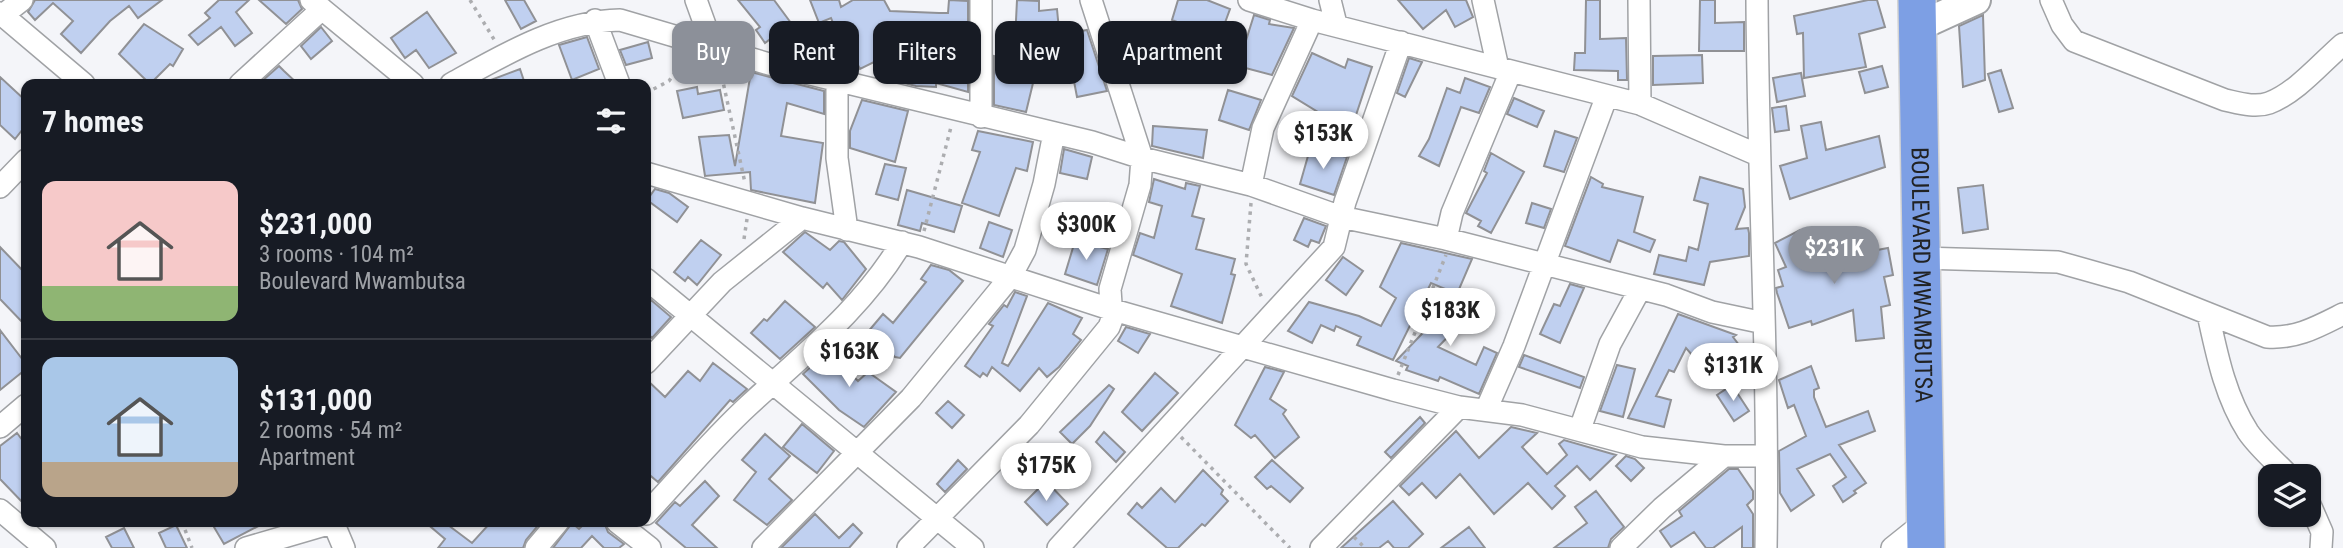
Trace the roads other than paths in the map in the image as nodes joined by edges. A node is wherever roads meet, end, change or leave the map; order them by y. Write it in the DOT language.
graph roads {
  1 [pos="22,0"];
  2 [pos="981,0"];
  3 [pos="1091,0"];
  4 [pos="1248,0"];
  5 [pos="1330,0"];
  6 [pos="1483,0"];
  7 [pos="1639,0"];
  8 [pos="1757,0"];
  9 [pos="1976,0"];
  10 [pos="2051,0"];
  11 [pos="700,1"];
  12 [pos="317,5"];
  13 [pos="1917,13"];
  14 [pos="1,14"];
  15 [pos="595,20"];
  16 [pos="1312,20"];
  17 [pos="706,21"];
  18 [pos="1336,24"];
  19 [pos="672,35"];
  20 [pos="1401,42"];
  21 [pos="2343,44"];
  22 [pos="1505,69"];
  23 [pos="78,79"];
  24 [pos="245,79"];
  25 [pos="407,79"];
  26 [pos="460,79"];
  27 [pos="617,79"];
  28 [pos="836,84"];
  29 [pos="852,84"];
  30 [pos="1606,98"];
  31 [pos="1640,104"];
  32 [pos="981,117"];
  33 [pos="1054,133"];
  34 [pos="1758,155"];
  35 [pos="1142,158"];
  36 [pos="21,165"];
  37 [pos="651,174"];
  38 [pos="1251,185"];
  39 [pos="0,187"];
  40 [pos="1341,216"];
  41 [pos="802,218"];
  42 [pos="847,230"];
  43 [pos="1446,239"];
  44 [pos="911,244"];
  45 [pos="1921,258"];
  46 [pos="1544,264"];
  47 [pos="1011,276"];
  48 [pos="651,283"];
  49 [pos="1640,289"];
  50 [pos="1110,309"];
  51 [pos="690,314"];
  52 [pos="2208,314"];
  53 [pos="2343,314"];
  54 [pos="1764,323"];
  55 [pos="1243,345"];
  56 [pos="651,357"];
  57 [pos="771,385"];
  58 [pos="1459,407"];
  59 [pos="21,409"];
  60 [pos="1486,410"];
  61 [pos="0,427"];
  62 [pos="1580,429"];
  63 [pos="854,453"];
  64 [pos="1724,456"];
  65 [pos="1766,456"];
  66 [pos="2278,464"];
  67 [pos="651,509"];
  68 [pos="0,510"];
  69 [pos="936,518"];
  70 [pos="317,527"];
  71 [pos="336,527"];
  72 [pos="554,527"];
  73 [pos="630,527"];
  74 [pos="2320,527"];
  75 [pos="1926,534"];
  76 [pos="35,545"];
  77 [pos="246,548"];
  78 [pos="344,548"];
  79 [pos="536,548"];
  80 [pos="650,548"];
  81 [pos="763,548"];
  82 [pos="908,548"];
  83 [pos="973,548"];
  84 [pos="1058,548"];
  85 [pos="1321,548"];
  86 [pos="1621,548"];
  87 [pos="1766,548"];
  88 [pos="1892,548"];
  89 [pos="2321,548"];
  1 -- 14 [label="street"];
  2 -- 32 [label="street"];
  3 -- 35 [label="street"];
  4 -- 16 [label="street"];
  5 -- 18 [label="street"];
  6 -- 22 [label="street"];
  7 -- 31 [label="street"];
  8 -- 34 [label="street"];
  9 -- 13 [label="street"];
  10 -- 21 [label="street"];
  11 -- 17 [label="street"];
  12 -- 24 [label="street"];
  12 -- 25 [label="street"];
  13 -- 45 [label="highway, BOULEVARD MWAMBUTSA"];
  14 -- 23 [label="street"];
  15 -- 19 [label="street"];
  15 -- 26 [label="street"];
  15 -- 27 [label="street"];
  16 -- 18 [label="street"];
  16 -- 38 [label="street"];
  18 -- 20 [label="street"];
  20 -- 22 [label="street"];
  20 -- 40 [label="street"];
  22 -- 30 [label="street"];
  22 -- 43 [label="street"];
  28 -- 42 [label="street"];
  29 -- 32 [label="street"];
  30 -- 31 [label="street"];
  30 -- 46 [label="street"];
  31 -- 34 [label="street"];
  32 -- 33 [label="street"];
  33 -- 35 [label="street"];
  33 -- 47 [label="street"];
  34 -- 54 [label="street"];
  35 -- 38 [label="street"];
  35 -- 50 [label="street"];
  36 -- 39 [label="street"];
  37 -- 41 [label="street"];
  38 -- 40 [label="street"];
  40 -- 43 [label="street"];
  40 -- 55 [label="street"];
  41 -- 42 [label="street"];
  41 -- 51 [label="street"];
  42 -- 44 [label="street"];
  43 -- 46 [label="street"];
  44 -- 47 [label="street"];
  44 -- 57 [label="street"];
  45 -- 52 [label="street"];
  45 -- 75 [label="highway, BOULEVARD MWAMBUTSA"];
  46 -- 49 [label="street"];
  46 -- 60 [label="street"];
  47 -- 50 [label="street"];
  47 -- 63 [label="street"];
  48 -- 51 [label="street"];
  49 -- 54 [label="street"];
  49 -- 62 [label="street"];
  50 -- 55 [label="street"];
  50 -- 69 [label="street"];
  51 -- 56 [label="street"];
  51 -- 57 [label="street"];
  52 -- 53 [label="street"];
  52 -- 66 [label="street"];
  54 -- 65 [label="street"];
  55 -- 58 [label="street"];
  55 -- 84 [label="street"];
  57 -- 63 [label="street"];
  57 -- 67 [label="street"];
  58 -- 60 [label="street"];
  58 -- 85 [label="street"];
  59 -- 61 [label="street"];
  60 -- 62 [label="street"];
  62 -- 64 [label="street"];
  63 -- 69 [label="street"];
  63 -- 81 [label="street"];
  64 -- 65 [label="street"];
  64 -- 86 [label="street"];
  65 -- 87 [label="street"];
  68 -- 76 [label="street"];
  69 -- 82 [label="street"];
  69 -- 83 [label="street"];
  70 -- 77 [label="street"];
  71 -- 78 [label="street"];
  72 -- 79 [label="street"];
  73 -- 80 [label="street"];
  74 -- 89 [label="street"];
  75 -- 88 [label="street"];
}
